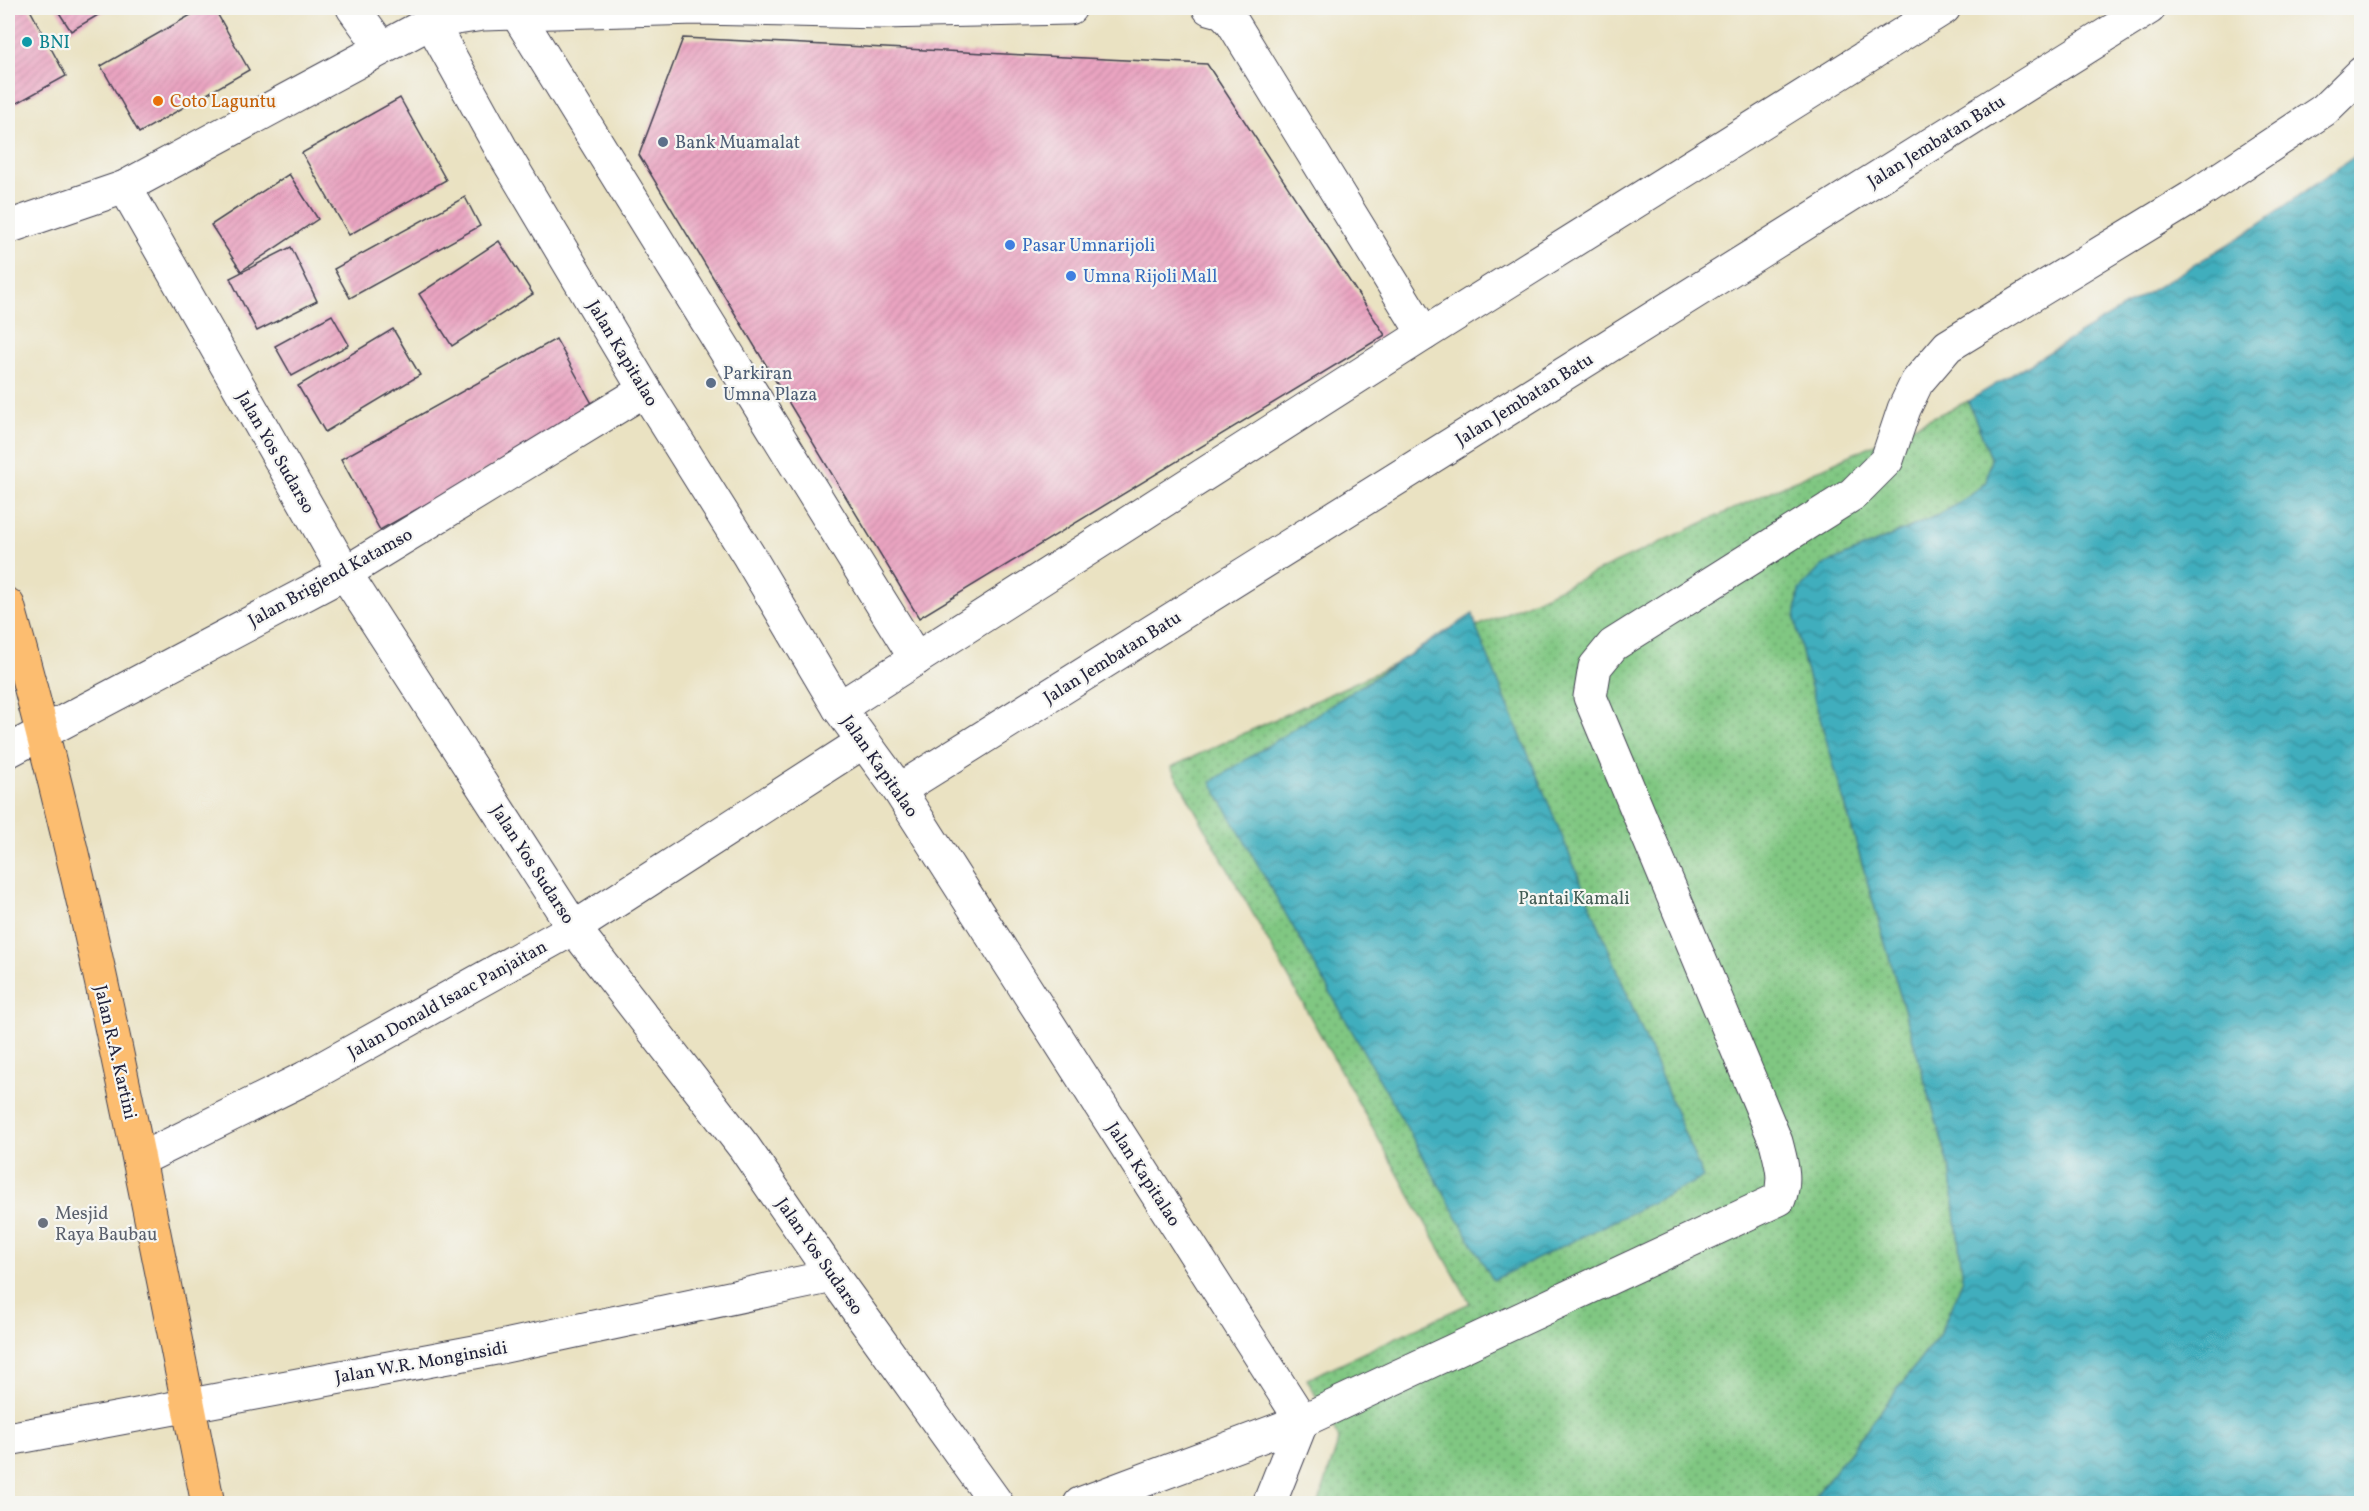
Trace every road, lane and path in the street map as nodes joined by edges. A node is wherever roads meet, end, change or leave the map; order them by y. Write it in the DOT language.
graph roads {
  1 [pos="353,8"];
  2 [pos="1070,8"];
  3 [pos="1209,8"];
  4 [pos="1944,8"];
  5 [pos="2149,8"];
  6 [pos="516,12"];
  7 [pos="431,22"];
  8 [pos="382,48"];
  9 [pos="2361,73"];
  10 [pos="125,187"];
  11 [pos="8,227"];
  12 [pos="1424,334"];
  13 [pos="645,390"];
  14 [pos="345,573"];
  15 [pos="8,604"];
  16 [pos="916,659"];
  17 [pos="839,708"];
  18 [pos="43,731"];
  19 [pos="863,742"];
  20 [pos="8,751"];
  21 [pos="899,790"];
  22 [pos="574,928"];
  23 [pos="141,1160"];
  24 [pos="833,1276"];
  25 [pos="188,1404"];
  26 [pos="1302,1421"];
  27 [pos="8,1439"];
  28 [pos="208,1503"];
  29 [pos="997,1503"];
  30 [pos="1080,1503"];
  31 [pos="1269,1503"];
  1 -- 8 [label="street"];
  2 -- 6 [label="street"];
  3 -- 12 [label="street"];
  4 -- 12 [label="street"];
  5 -- 21 [label="street, Jalan Jembatan Batu"];
  6 -- 7 [label="street"];
  6 -- 16 [label="street"];
  7 -- 8 [label="street"];
  7 -- 13 [label="street, Jalan Kapitalao"];
  8 -- 10 [label="street"];
  9 -- 26 [label="street"];
  10 -- 11 [label="street"];
  10 -- 14 [label="street, Jalan Yos Sudarso"];
  12 -- 16 [label="street"];
  13 -- 14 [label="street, Jalan Brigjend Katamso"];
  13 -- 17 [label="street, Jalan Kapitalao"];
  14 -- 18 [label="street, Jalan Brigjend Katamso"];
  14 -- 22 [label="street, Jalan Yos Sudarso"];
  15 -- 18 [label="highway, Jalan R.A. Kartini"];
  16 -- 17 [label="street"];
  17 -- 19 [label="street, Jalan Kapitalao"];
  18 -- 20 [label="street, Jalan Brigjend Katamso"];
  18 -- 23 [label="highway, Jalan R.A. Kartini"];
  19 -- 21 [label="street, Jalan Kapitalao"];
  19 -- 22 [label="street, Jalan Donald Isaac Panjaitan"];
  21 -- 26 [label="street, Jalan Kapitalao"];
  22 -- 23 [label="street, Jalan Donald Isaac Panjaitan"];
  22 -- 24 [label="street, Jalan Yos Sudarso"];
  23 -- 25 [label="highway, Jalan R.A. Kartini"];
  24 -- 25 [label="street, Jalan W.R. Monginsidi"];
  24 -- 29 [label="street, Jalan Yos Sudarso"];
  25 -- 27 [label="street, Jalan W.R. Monginsidi"];
  25 -- 28 [label="highway, Jalan R.A. Kartini"];
  26 -- 30 [label="street"];
  26 -- 31 [label="street"];
}
